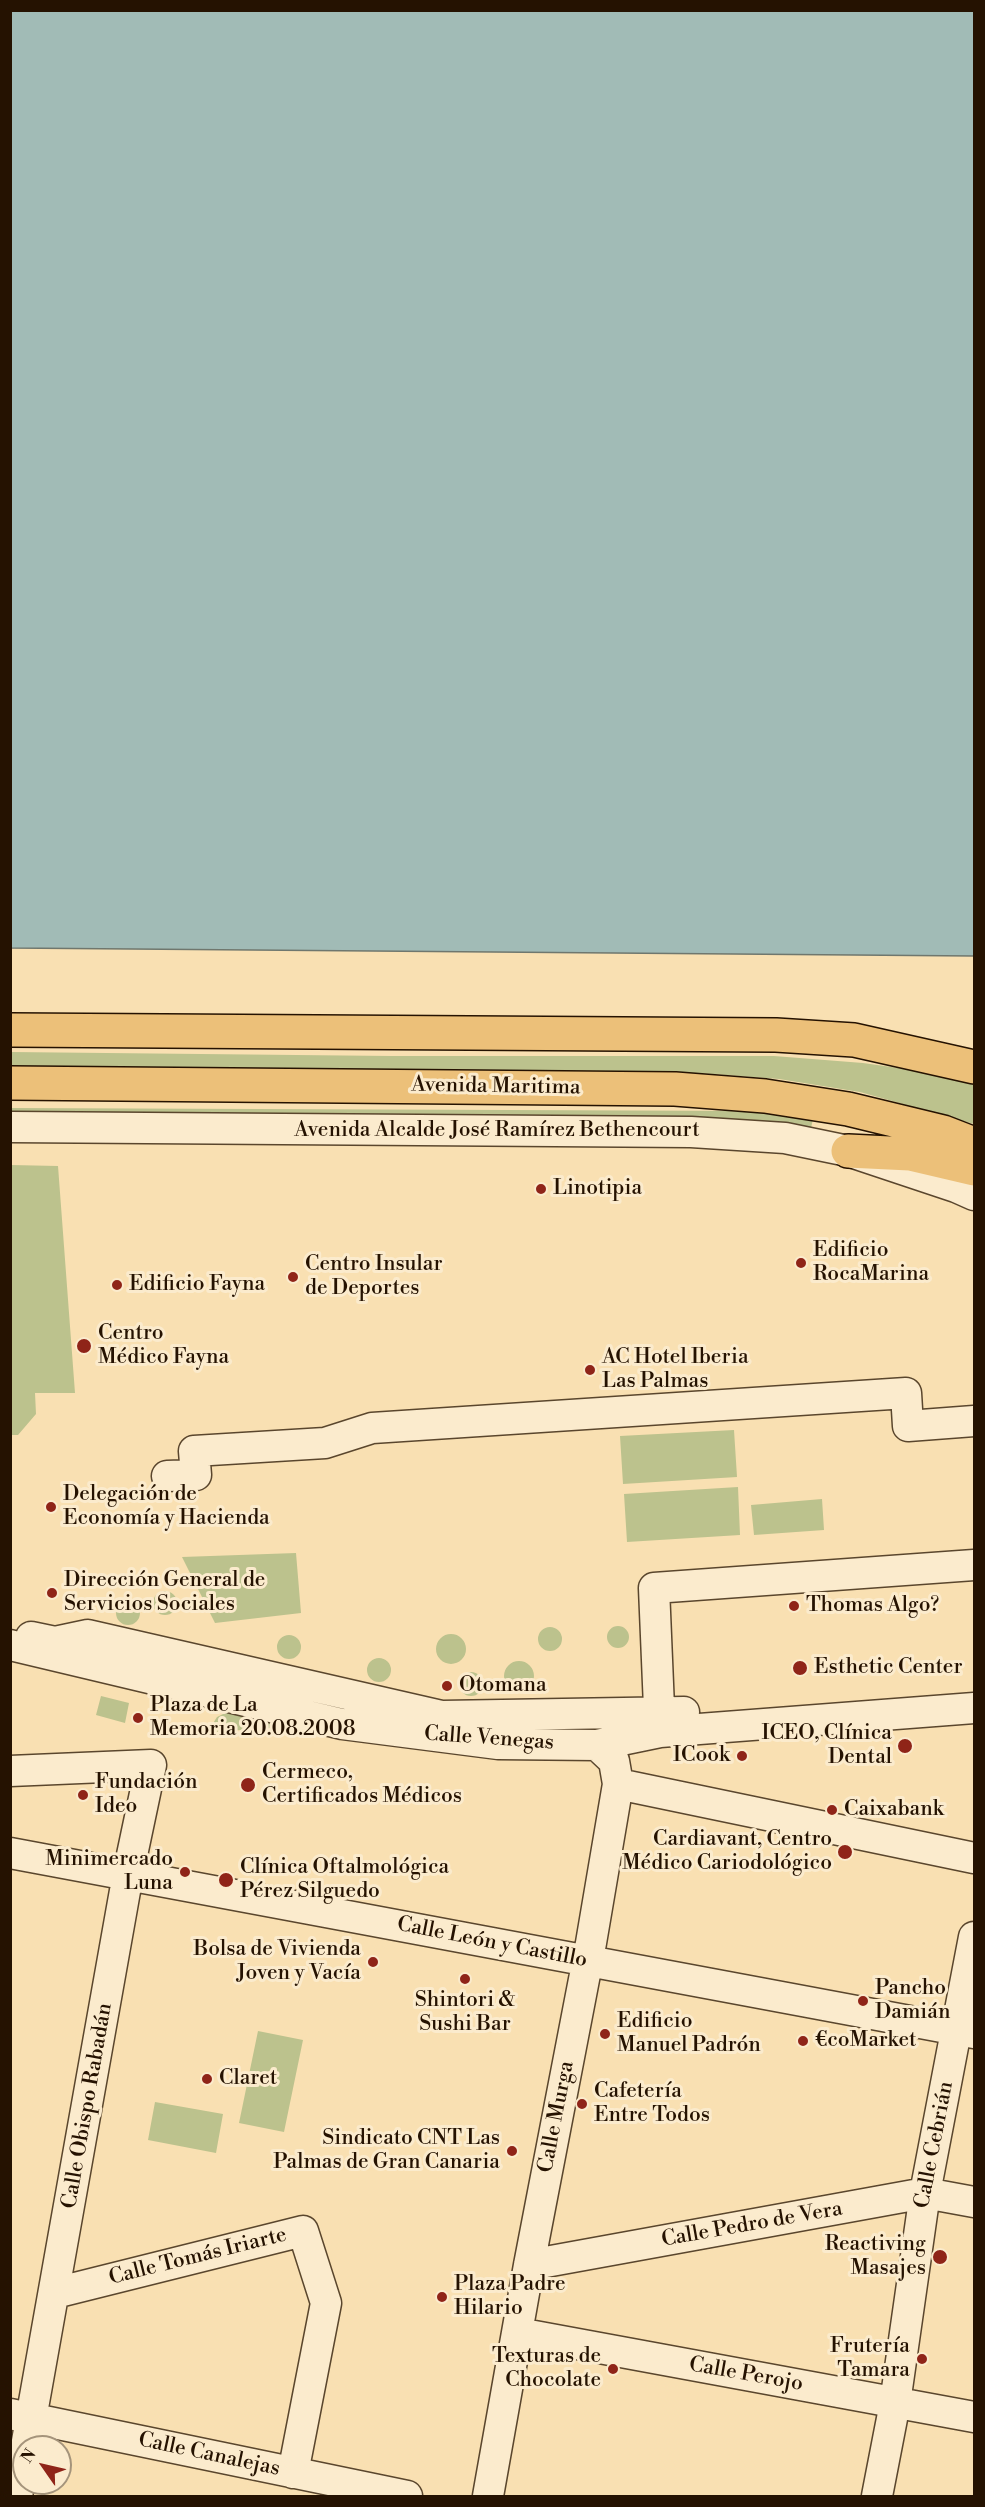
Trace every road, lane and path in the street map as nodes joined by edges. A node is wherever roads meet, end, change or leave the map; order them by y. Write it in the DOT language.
graph roads {
  1 [pos="10,1030"];
  2 [pos="854,1040"];
  3 [pos="975,1044"];
  4 [pos="975,1067"];
  5 [pos="10,1083"];
  6 [pos="10,1127"];
  7 [pos="975,1144"];
  8 [pos="848,1151"];
  9 [pos="975,1169"];
  10 [pos="975,1195"];
  11 [pos="975,1421"];
  12 [pos="167,1476"];
  13 [pos="975,1565"];
  14 [pos="10,1633"];
  15 [pos="10,1645"];
  16 [pos="975,1694"];
  17 [pos="975,1708"];
  18 [pos="659,1723"];
  19 [pos="597,1745"];
  20 [pos="10,1771"];
  21 [pos="618,1784"];
  22 [pos="10,1853"];
  23 [pos="975,1858"];
  24 [pos="128,1874"];
  25 [pos="975,1937"];
  26 [pos="587,1962"];
  27 [pos="966,2031"];
  28 [pos="925,2193"];
  29 [pos="975,2202"];
  30 [pos="528,2265"];
  31 [pos="55,2293"];
  32 [pos="518,2333"];
  33 [pos="895,2403"];
  34 [pos="21,2416"];
  35 [pos="975,2417"];
  36 [pos="24,2435"];
  37 [pos="293,2473"];
  38 [pos="407,2496"];
  39 [pos="488,2496"];
  40 [pos="877,2496"];
  1 -- 2 [label="highway"];
  2 -- 3 [label="highway"];
  2 -- 4 [label="highway"];
  5 -- 7 [label="highway, Avenida Maritima"];
  6 -- 8 [label="street, Avenida Alcalde José Ramírez Bethencourt"];
  8 -- 9 [label="highway"];
  8 -- 10 [label="street, Avenida Alcalde José Ramírez Bethencourt"];
  11 -- 12 [label="street"];
  13 -- 18 [label="street"];
  14 -- 18 [label="street, Calle Venegas"];
  15 -- 19 [label="street, Calle Venegas"];
  16 -- 18 [label="street, Calle Venegas"];
  17 -- 18 [label="street, Calle Venegas"];
  18 -- 19 [label="street, Calle Venegas"];
  19 -- 21 [label="street, Calle Murga"];
  20 -- 24 [label="street, Calle Obispo Rabadán"];
  21 -- 23 [label="street"];
  21 -- 26 [label="street, Calle Murga"];
  22 -- 24 [label="street, Calle León y Castillo"];
  24 -- 26 [label="street, Calle León y Castillo"];
  24 -- 31 [label="street, Calle Obispo Rabadán"];
  25 -- 27 [label="street, Calle Cebrián"];
  26 -- 27 [label="street, Calle León y Castillo"];
  26 -- 30 [label="street, Calle Murga"];
  27 -- 28 [label="street, Calle Cebrián"];
  28 -- 29 [label="street, Calle Pedro de Vera"];
  28 -- 30 [label="street, Calle Pedro de Vera"];
  28 -- 33 [label="street, Calle Cebrián"];
  30 -- 32 [label="street, Calle Murga"];
  31 -- 34 [label="street, Calle Obispo Rabadán"];
  31 -- 37 [label="street, Calle Tomás Iriarte"];
  32 -- 33 [label="street, Calle Perojo"];
  32 -- 39 [label="street, Calle Murga"];
  33 -- 35 [label="street, Calle Perojo"];
  33 -- 40 [label="street, Calle Cebrián"];
  34 -- 36 [label="street, Calle Obispo Rabadán"];
  34 -- 37 [label="street, Calle Canalejas"];
  37 -- 38 [label="street, Calle Canalejas"];
}
